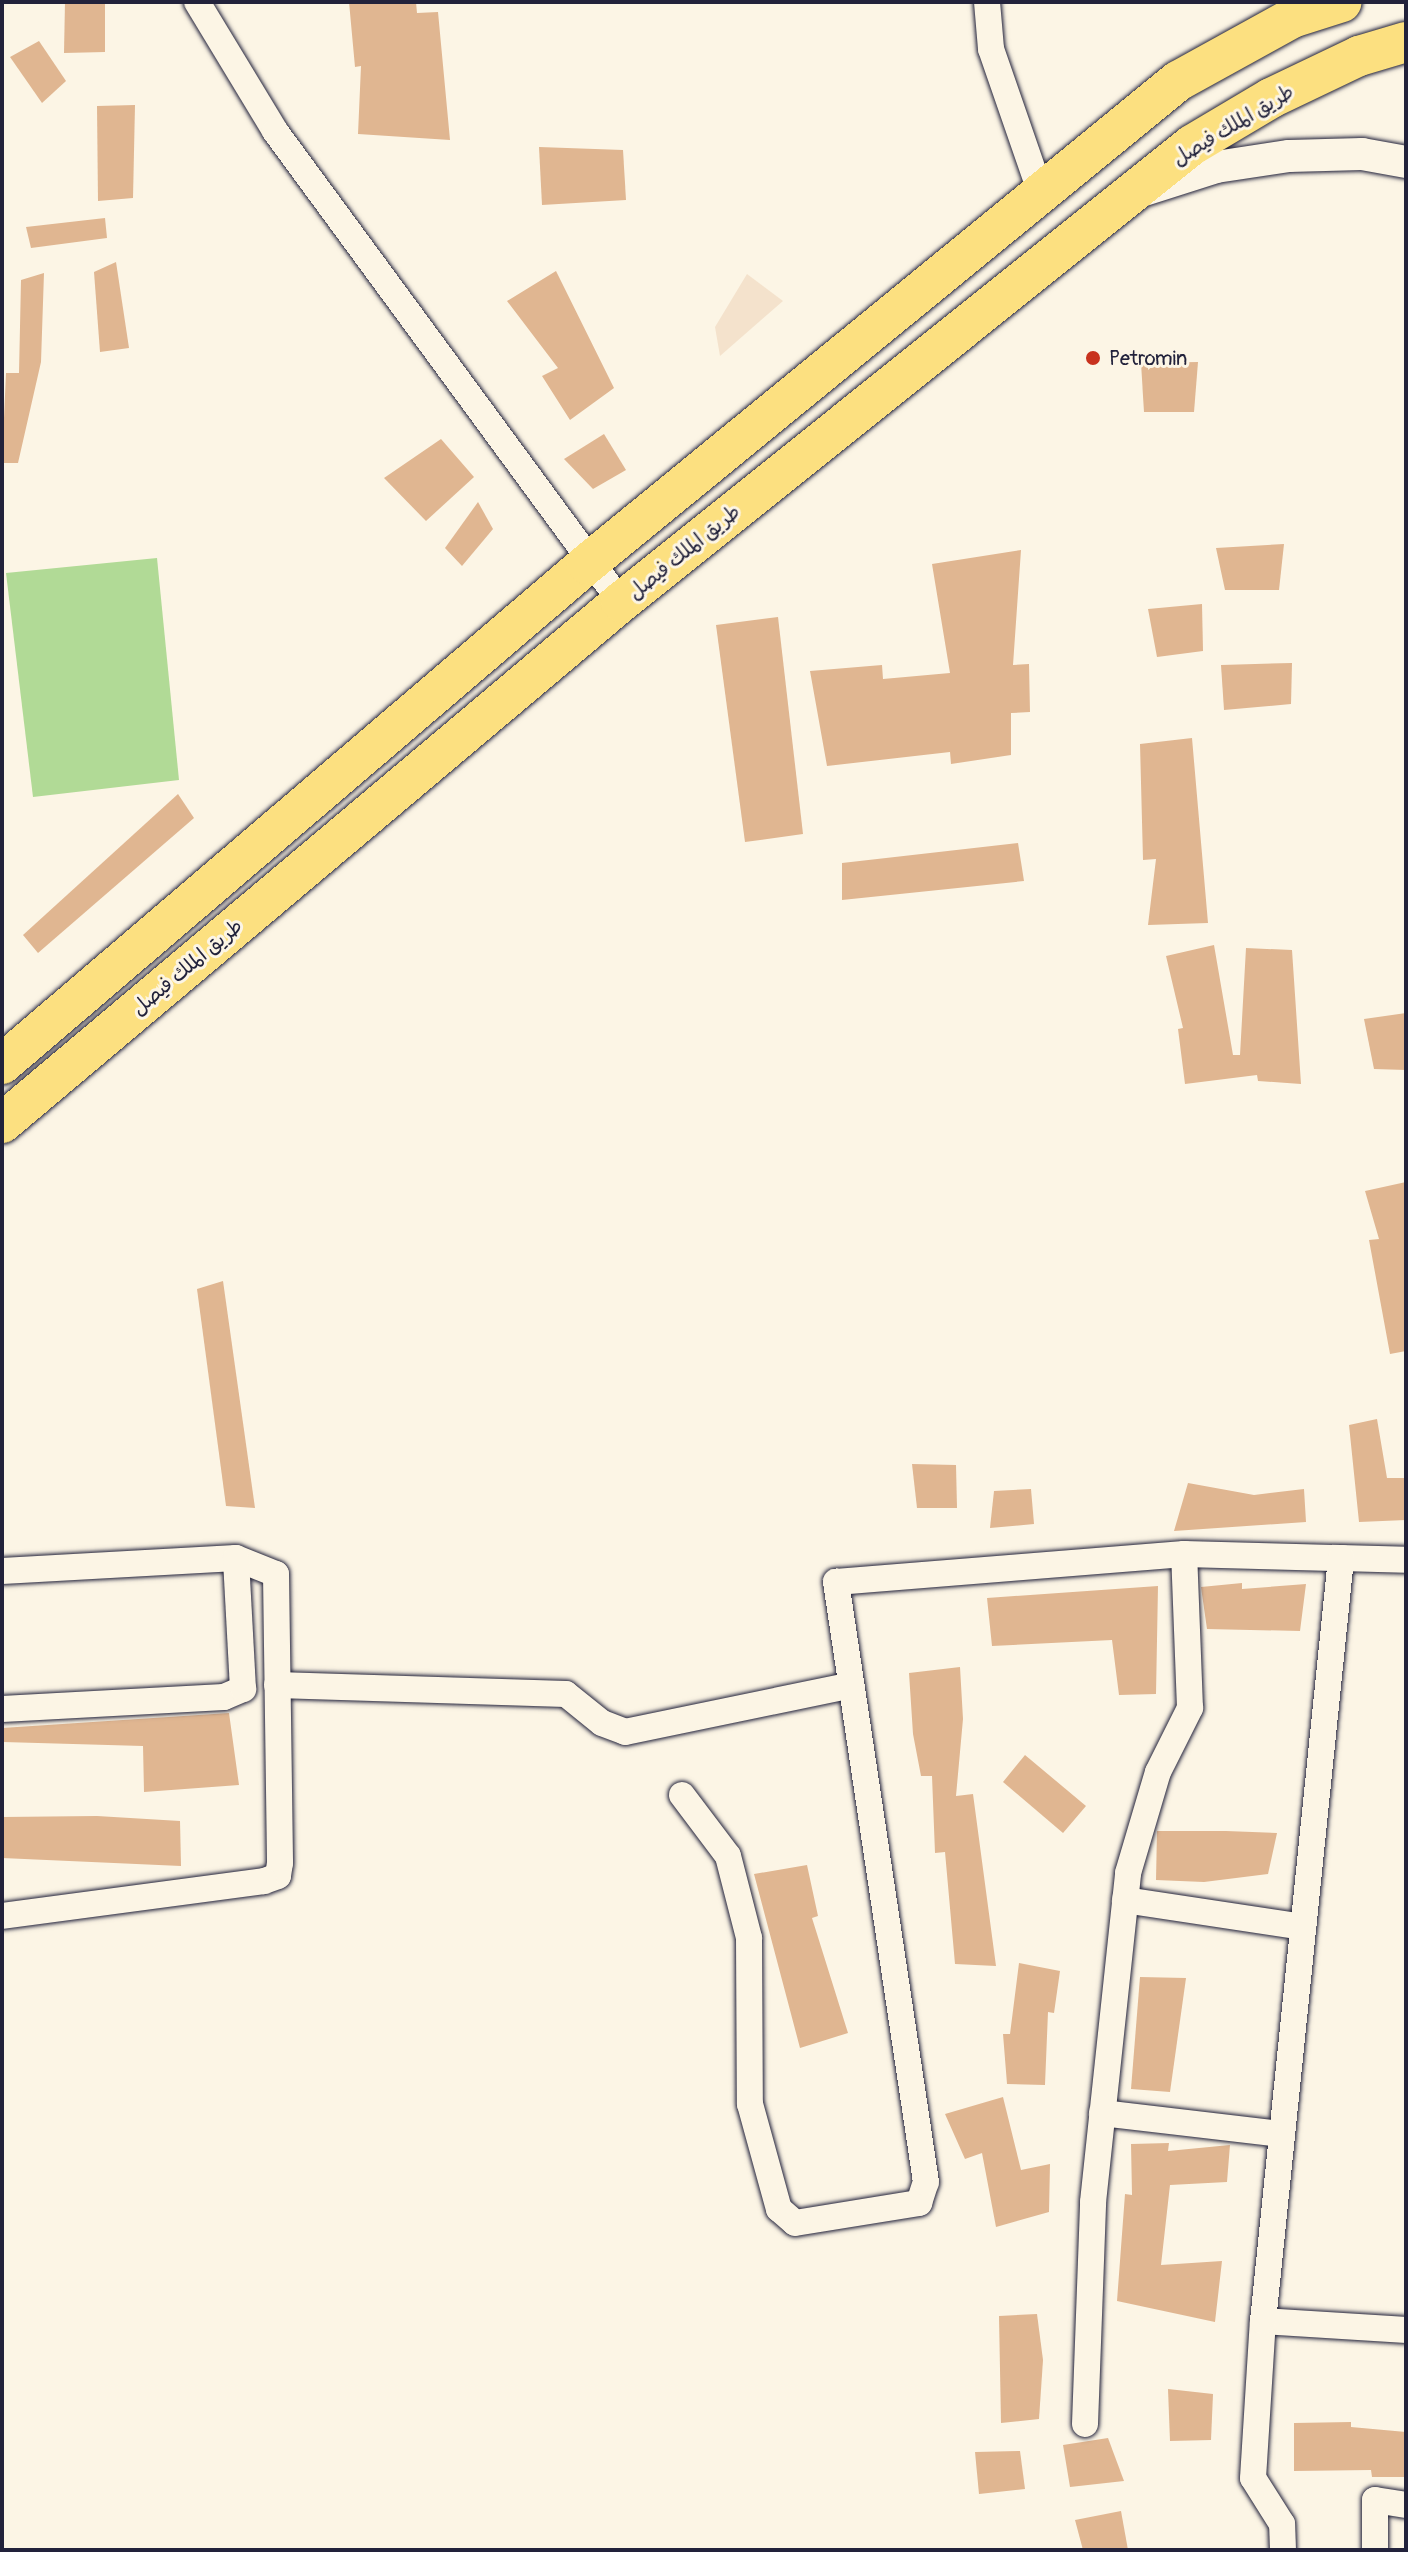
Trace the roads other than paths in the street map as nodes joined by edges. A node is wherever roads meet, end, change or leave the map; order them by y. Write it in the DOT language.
graph roads {
  1 [pos="197,2"];
  2 [pos="987,2"];
  3 [pos="1342,2"];
  4 [pos="1305,10"];
  5 [pos="1406,42"];
  6 [pos="1406,162"];
  7 [pos="1041,193"];
  8 [pos="1127,196"];
  9 [pos="587,564"];
  10 [pos="621,602"];
  11 [pos="2,1064"];
  12 [pos="2,1123"];
  13 [pos="1184,1554"];
  14 [pos="236,1558"];
  15 [pos="1341,1558"];
  16 [pos="1406,1560"];
  17 [pos="2,1571"];
  18 [pos="277,1685"];
  19 [pos="851,1685"];
  20 [pos="2,1709"];
  21 [pos="682,1795"];
  22 [pos="1125,1900"];
  23 [pos="2,1916"];
  24 [pos="1303,1927"];
  25 [pos="1102,2113"];
  26 [pos="1282,2134"];
  27 [pos="1263,2321"];
  28 [pos="1406,2330"];
  29 [pos="1085,2424"];
  30 [pos="1406,2505"];
  31 [pos="1283,2550"];
  32 [pos="1375,2550"];
  1 -- 9 [label="street"];
  2 -- 7 [label="street"];
  3 -- 4 [label="main road"];
  4 -- 7 [label="main road"];
  5 -- 8 [label="main road, طريق الملك فيصل"];
  6 -- 8 [label="street"];
  7 -- 9 [label="main road"];
  8 -- 10 [label="main road, طريق الملك فيصل"];
  9 -- 10 [label="street"];
  9 -- 11 [label="main road"];
  10 -- 12 [label="main road, طريق الملك فيصل"];
  13 -- 15 [label="street"];
  13 -- 19 [label="street"];
  13 -- 22 [label="street"];
  14 -- 17 [label="street"];
  14 -- 18 [label="street"];
  14 -- 20 [label="street"];
  15 -- 16 [label="street"];
  15 -- 24 [label="street"];
  18 -- 19 [label="street"];
  18 -- 23 [label="street"];
  19 -- 21 [label="street"];
  22 -- 24 [label="street"];
  22 -- 25 [label="street"];
  24 -- 26 [label="street"];
  25 -- 26 [label="street"];
  25 -- 29 [label="street"];
  26 -- 27 [label="street"];
  27 -- 28 [label="street"];
  27 -- 31 [label="street"];
  30 -- 32 [label="street"];
}
